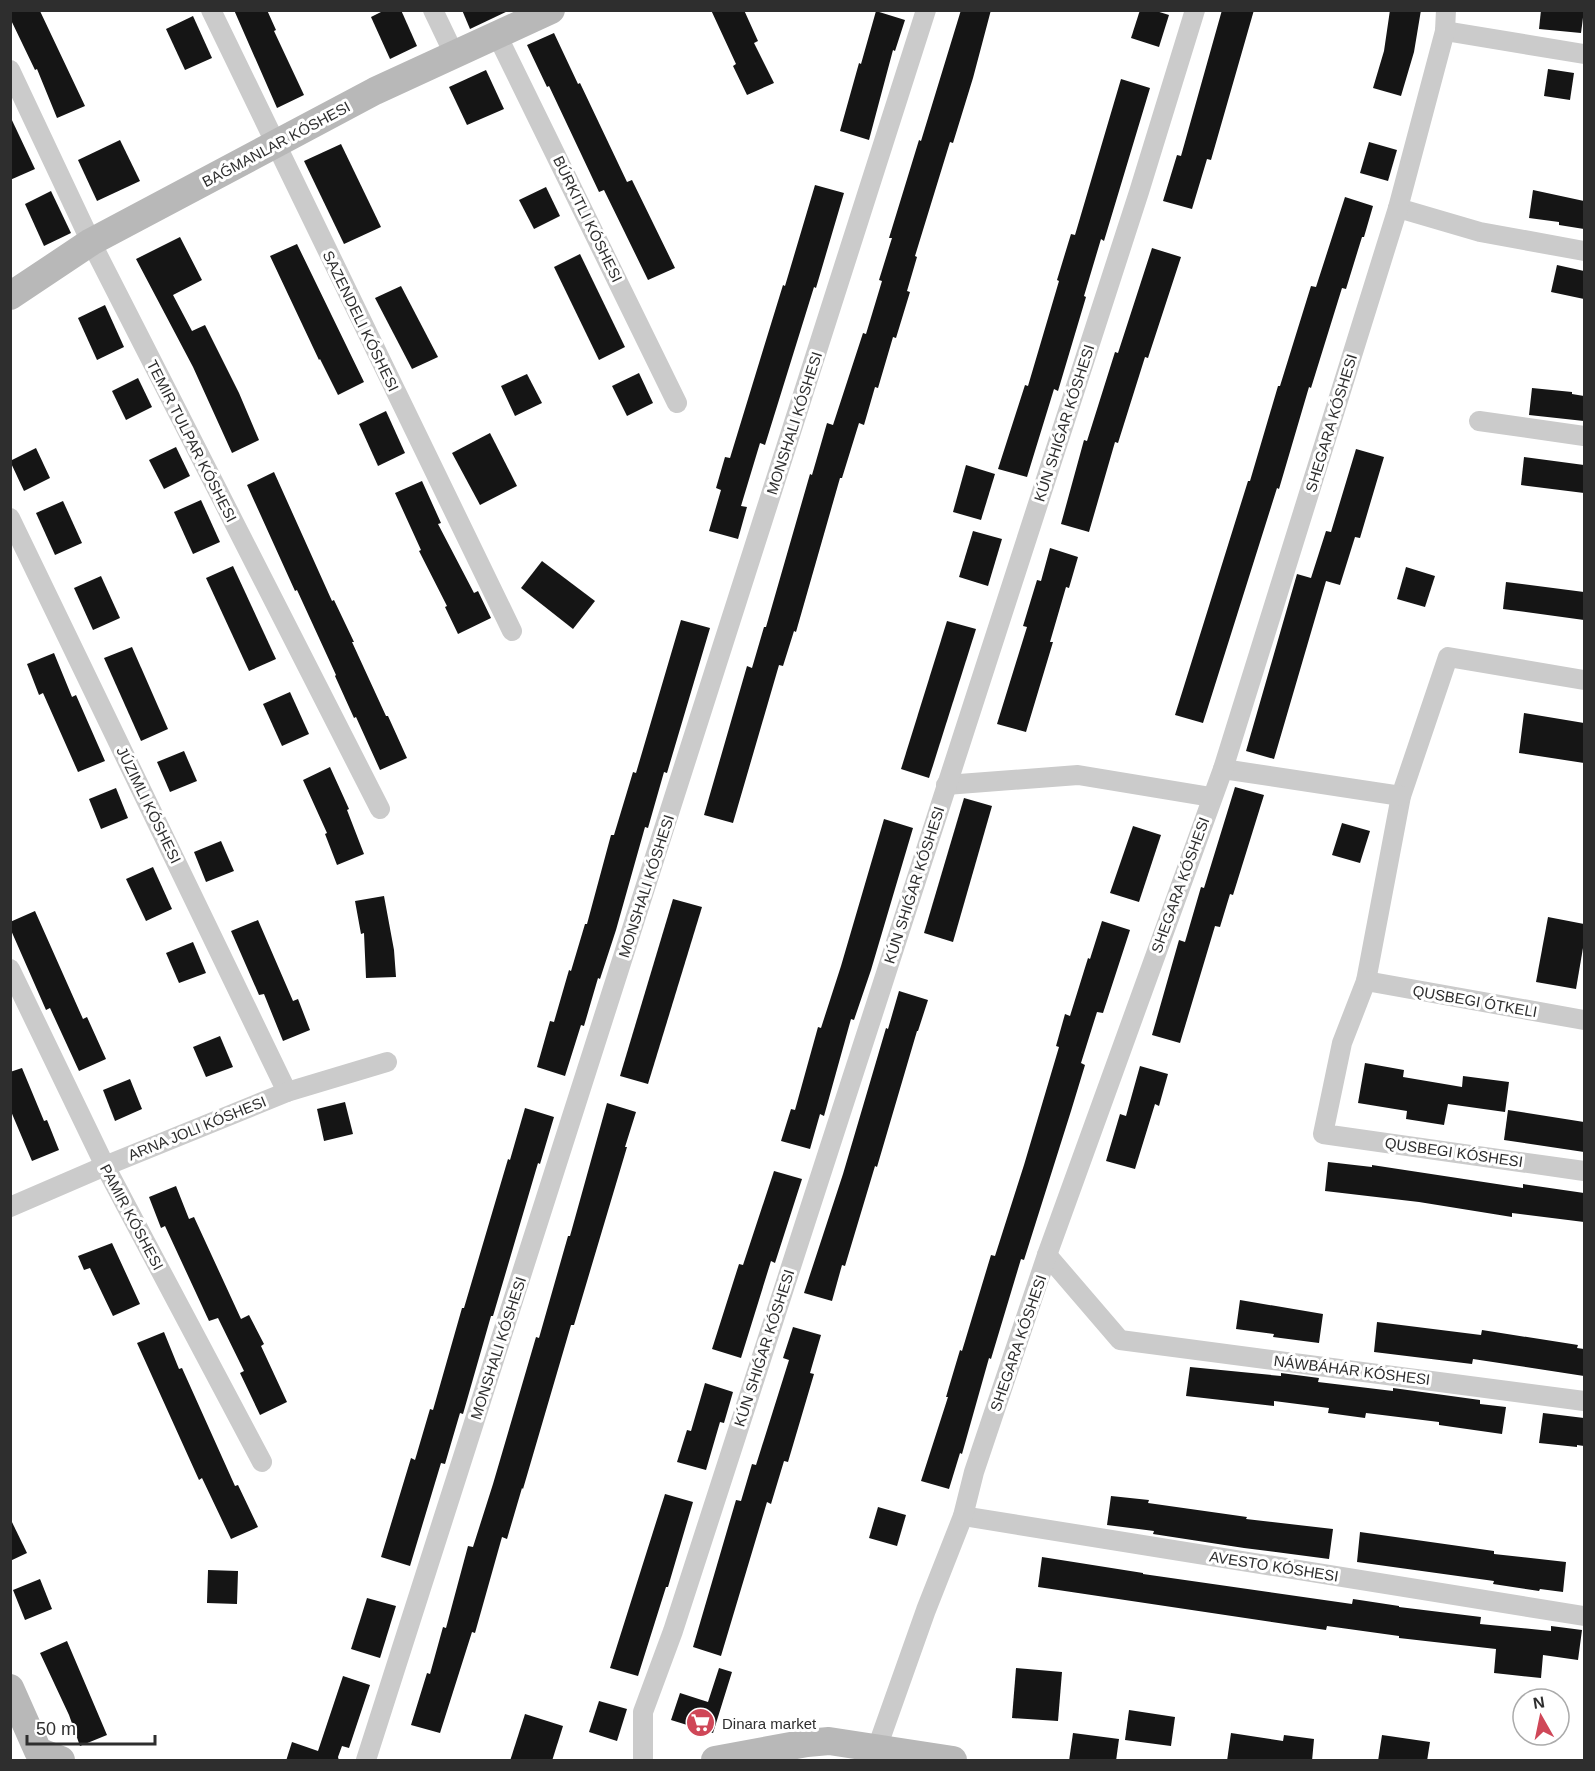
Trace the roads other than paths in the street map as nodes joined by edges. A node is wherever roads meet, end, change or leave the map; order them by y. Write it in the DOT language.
graph roads {
  1 [pos="211,10"];
  2 [pos="433,10"];
  3 [pos="551,10"];
  4 [pos="926,10"];
  5 [pos="1195,10"];
  6 [pos="1446,10"];
  7 [pos="1445,31"];
  8 [pos="498,35"];
  9 [pos="1584,54"];
  10 [pos="455,56"];
  11 [pos="10,70"];
  12 [pos="275,146"];
  13 [pos="1398,208"];
  14 [pos="91,242"];
  15 [pos="1584,251"];
  16 [pos="10,296"];
  17 [pos="677,403"];
  18 [pos="1479,421"];
  19 [pos="1584,436"];
  20 [pos="10,518"];
  21 [pos="512,631"];
  22 [pos="1584,680"];
  23 [pos="1223,769"];
  24 [pos="946,785"];
  25 [pos="1401,796"];
  26 [pos="1211,797"];
  27 [pos="380,809"];
  28 [pos="10,969"];
  29 [pos="1366,981"];
  30 [pos="1584,1020"];
  31 [pos="387,1062"];
  32 [pos="287,1092"];
  33 [pos="105,1166"];
  34 [pos="1584,1171"];
  35 [pos="10,1207"];
  36 [pos="1047,1255"];
  37 [pos="1584,1401"];
  38 [pos="262,1462"];
  39 [pos="963,1516"];
  40 [pos="1584,1616"];
  41 [pos="10,1688"];
  42 [pos="16,1717"];
  43 [pos="877,1748"];
  44 [pos="50,1756"];
  45 [pos="752,1757"];
  46 [pos="366,1761"];
  47 [pos="643,1761"];
  48 [pos="715,1761"];
  49 [pos="953,1761"];
  1 -- 12 [label="street, SAZENDELI KÓSHESI"];
  2 -- 10 [label="street"];
  3 -- 8 [label="street, BAǴMANLAR KÓSHESI"];
  4 -- 46 [label="street"];
  5 -- 24 [label="street"];
  6 -- 7 [label="street, SHEGARA KÓSHESI"];
  7 -- 9 [label="street"];
  7 -- 13 [label="street, SHEGARA KÓSHESI"];
  8 -- 10 [label="street, BAǴMANLAR KÓSHESI"];
  8 -- 17 [label="street, BÚRKITLI KÓSHESI"];
  10 -- 12 [label="street, BAǴMANLAR KÓSHESI"];
  11 -- 14 [label="street, TEMIR TULPAR KÓSHESI"];
  12 -- 14 [label="street, BAǴMANLAR KÓSHESI"];
  12 -- 21 [label="street, SAZENDELI KÓSHESI"];
  13 -- 15 [label="street"];
  13 -- 23 [label="street, SHEGARA KÓSHESI"];
  14 -- 16 [label="street, BAǴMANLAR KÓSHESI"];
  14 -- 27 [label="street, TEMIR TULPAR KÓSHESI"];
  18 -- 19 [label="street"];
  20 -- 32 [label="street, JÚZIMLI KÓSHESI"];
  22 -- 25 [label="street"];
  23 -- 25 [label="street"];
  23 -- 26 [label="street, SHEGARA KÓSHESI"];
  24 -- 26 [label="street"];
  24 -- 47 [label="street"];
  25 -- 29 [label="street"];
  26 -- 36 [label="street, SHEGARA KÓSHESI"];
  28 -- 33 [label="street, PAMIR KÓSHESI"];
  29 -- 30 [label="street, QUSBEGI ÓTKELI"];
  29 -- 34 [label="street, QUSBEGI KÓSHESI"];
  31 -- 32 [label="street"];
  32 -- 33 [label="street"];
  33 -- 35 [label="street"];
  33 -- 38 [label="street, PAMIR KÓSHESI"];
  36 -- 37 [label="street, NÁWBÁHÁR KÓSHESI"];
  36 -- 39 [label="street, SHEGARA KÓSHESI"];
  39 -- 40 [label="street, AVESTO KÓSHESI"];
  39 -- 43 [label="street, SHEGARA KÓSHESI"];
  41 -- 42 [label="street"];
  42 -- 44 [label="street"];
  43 -- 45 [label="street"];
  43 -- 49 [label="street"];
  45 -- 48 [label="street"];
}
